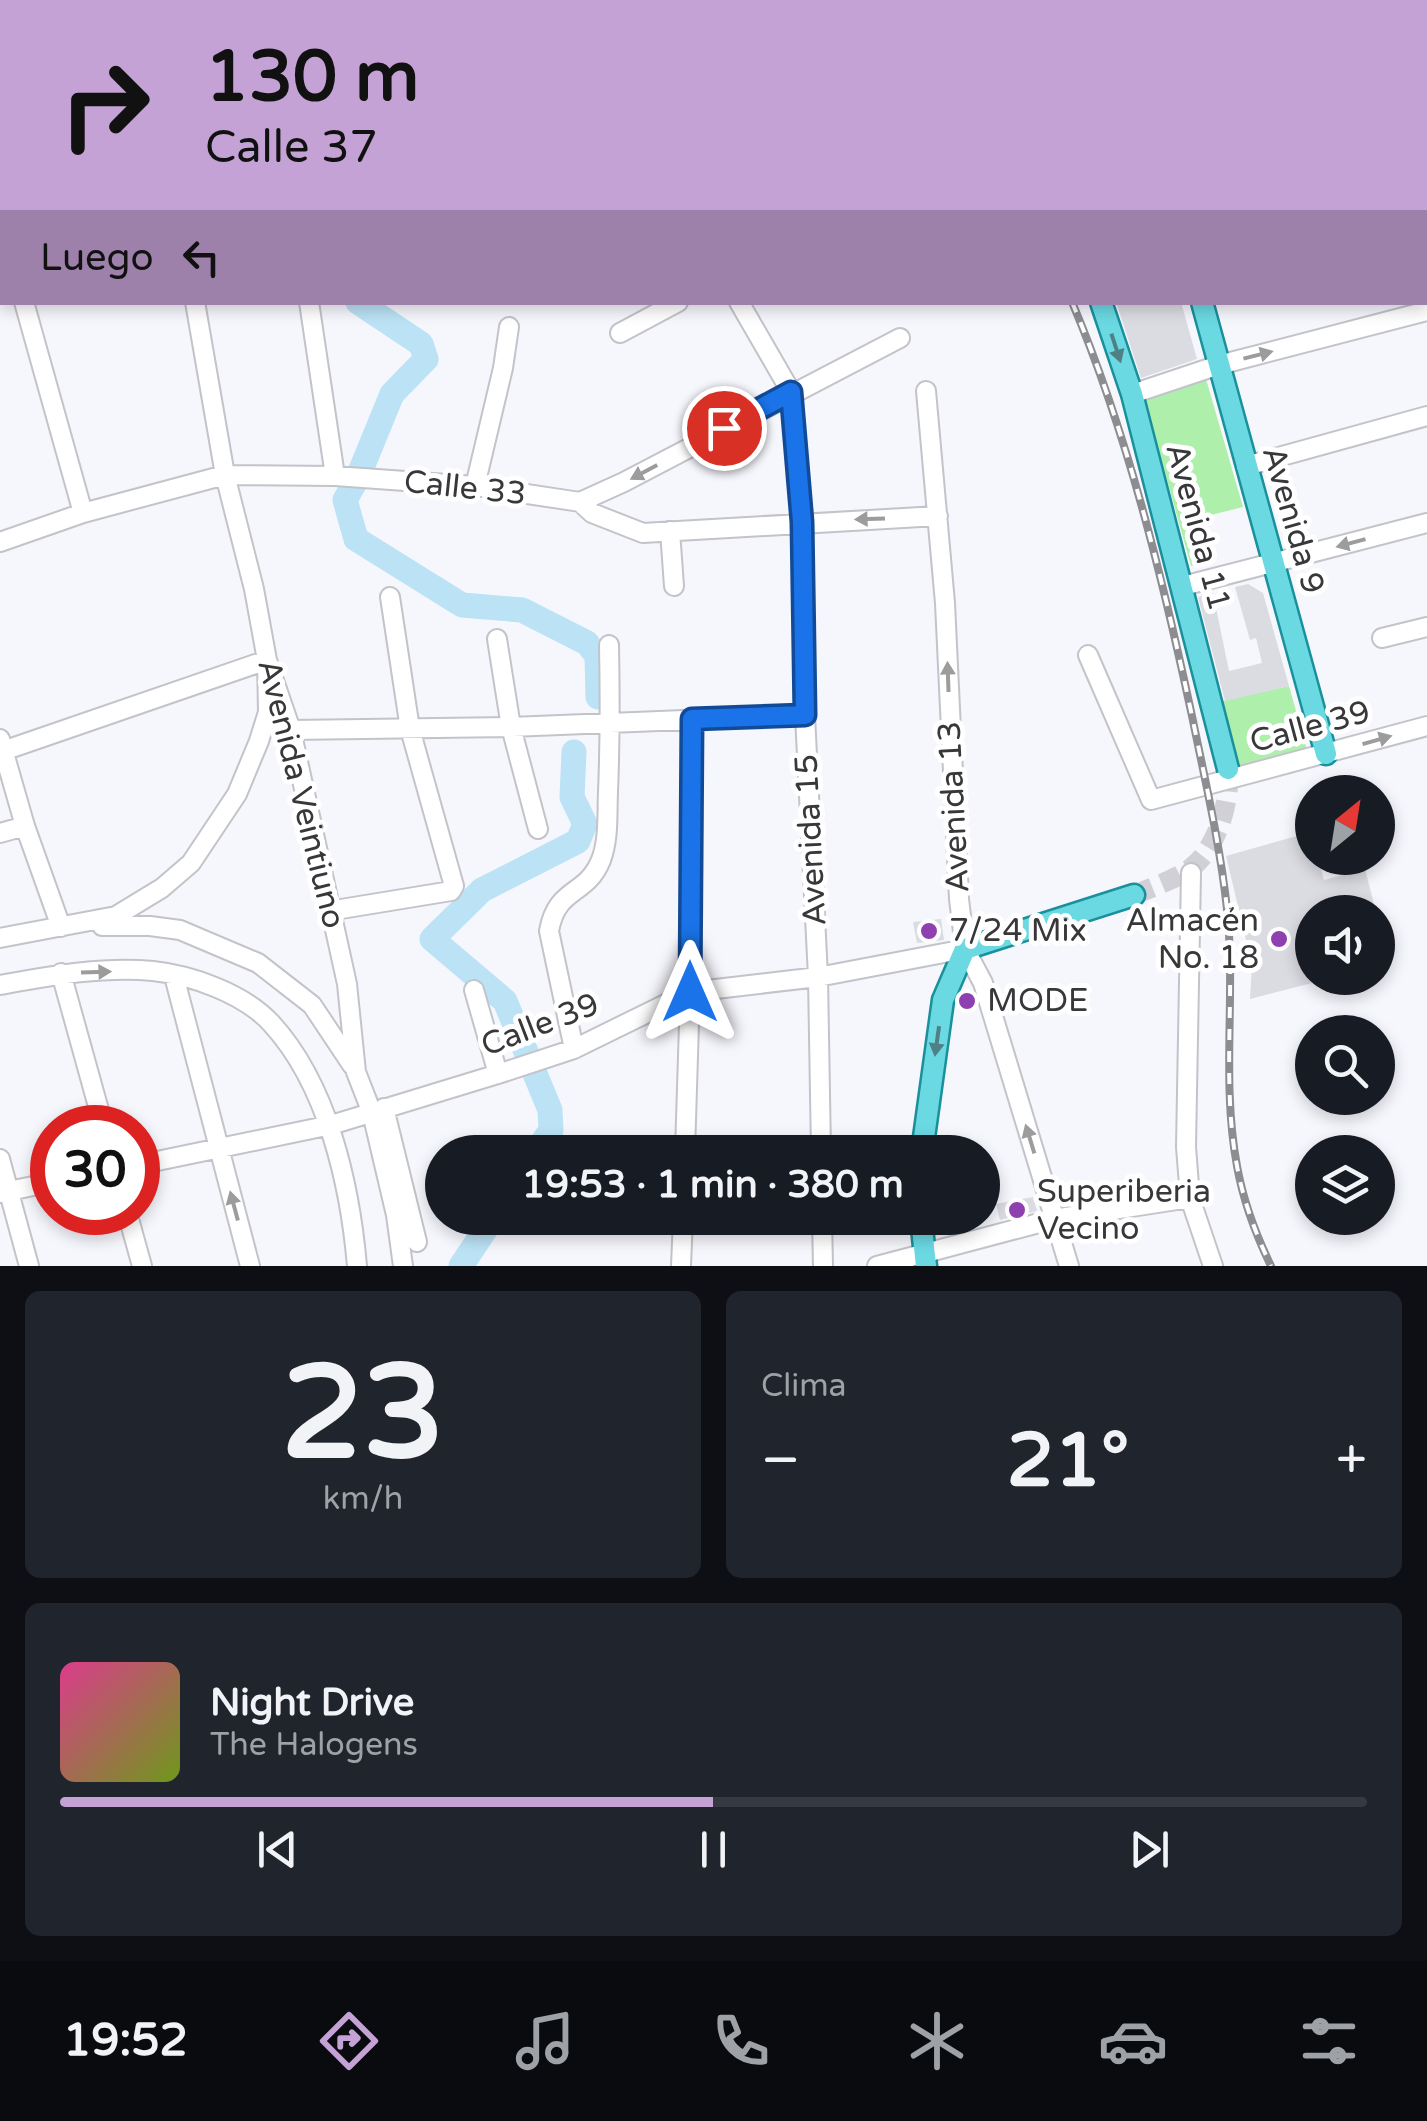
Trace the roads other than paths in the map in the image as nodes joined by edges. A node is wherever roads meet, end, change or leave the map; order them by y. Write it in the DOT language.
graph roads {
  1 [pos="25,305"];
  2 [pos="196,305"];
  3 [pos="309,305"];
  4 [pos="672,305"];
  5 [pos="740,305"];
  6 [pos="1102,305"];
  7 [pos="1203,305"];
  8 [pos="1424,314"];
  9 [pos="509,326"];
  10 [pos="620,333"];
  11 [pos="900,338"];
  12 [pos="1219,365"];
  13 [pos="926,391"];
  14 [pos="791,392"];
  15 [pos="1132,394"];
  16 [pos="1427,416"];
  17 [pos="1246,466"];
  18 [pos="224,475"];
  19 [pos="335,476"];
  20 [pos="475,486"];
  21 [pos="580,502"];
  22 [pos="83,513"];
  23 [pos="938,516"];
  24 [pos="802,522"];
  25 [pos="1427,522"];
  26 [pos="670,532"];
  27 [pos="0,542"];
  28 [pos="1274,564"];
  29 [pos="674,586"];
  30 [pos="1182,586"];
  31 [pos="390,598"];
  32 [pos="1427,627"];
  33 [pos="1382,638"];
  34 [pos="497,639"];
  35 [pos="609,645"];
  36 [pos="1088,655"];
  37 [pos="268,660"];
  38 [pos="805,715"];
  39 [pos="692,719"];
  40 [pos="611,722"];
  41 [pos="1427,726"];
  42 [pos="510,727"];
  43 [pos="410,729"];
  44 [pos="290,730"];
  45 [pos="1,747"];
  46 [pos="1326,754"];
  47 [pos="1228,768"];
  48 [pos="25,826"];
  49 [pos="538,829"];
  50 [pos="0,832"];
  51 [pos="1191,873"];
  52 [pos="1134,895"];
  53 [pos="330,911"];
  54 [pos="61,927"];
  55 [pos="0,938"];
  56 [pos="965,949"];
  57 [pos="61,974"];
  58 [pos="174,976"];
  59 [pos="818,977"];
  60 [pos="0,986"];
  61 [pos="474,990"];
  62 [pos="690,992"];
  63 [pos="574,1049"];
  64 [pos="356,1072"];
  65 [pos="498,1074"];
  66 [pos="98,1105"];
  67 [pos="378,1111"];
  68 [pos="331,1125"];
  69 [pos="686,1135"];
  70 [pos="821,1135"];
  71 [pos="924,1135"];
  72 [pos="218,1146"];
  73 [pos="0,1158"];
  74 [pos="160,1159"];
  75 [pos="30,1187"];
  76 [pos="5,1192"];
  77 [pos="1190,1198"];
  78 [pos="1054,1219"];
  79 [pos="133,1235"];
  80 [pos="682,1235"];
  81 [pos="822,1235"];
  82 [pos="923,1235"];
  83 [pos="418,1242"];
  84 [pos="925,1261"];
  85 [pos="29,1266"];
  86 [pos="142,1266"];
  87 [pos="250,1266"];
  88 [pos="356,1266"];
  89 [pos="403,1266"];
  90 [pos="681,1266"];
  91 [pos="823,1266"];
  92 [pos="877,1266"];
  93 [pos="1068,1266"];
  94 [pos="1212,1266"];
  1 -- 22 [label="street"];
  2 -- 18 [label="street, Avenida Veintiuno"];
  3 -- 19 [label="street"];
  4 -- 10 [label="street"];
  5 -- 14 [label="street, Avenida 15"];
  6 -- 15 [label="main road, Avenida 11, one-way"];
  7 -- 12 [label="main road, Avenida 9"];
  12 -- 8 [label="street, one-way"];
  9 -- 20 [label="street"];
  11 -- 14 [label="street"];
  12 -- 15 [label="street"];
  12 -- 17 [label="main road, Avenida 9"];
  13 -- 23 [label="street, Avenida 13"];
  14 -- 21 [label="street, one-way"];
  14 -- 24 [label="street, Avenida 15"];
  15 -- 30 [label="main road, Avenida 11"];
  16 -- 17 [label="street"];
  17 -- 28 [label="main road, Avenida 9"];
  18 -- 19 [label="street, Calle 33"];
  18 -- 22 [label="street, Calle 33"];
  18 -- 37 [label="street, Avenida Veintiuno"];
  19 -- 20 [label="street, Calle 33"];
  20 -- 21 [label="street, Calle 33"];
  21 -- 26 [label="street"];
  22 -- 27 [label="street, Calle 33"];
  23 -- 24 [label="street, one-way"];
  56 -- 23 [label="street, Avenida 13, one-way"];
  24 -- 26 [label="street"];
  24 -- 38 [label="street, Avenida 15"];
  25 -- 28 [label="street, one-way"];
  26 -- 29 [label="street"];
  28 -- 30 [label="street"];
  28 -- 46 [label="main road, Avenida 9"];
  30 -- 47 [label="main road, Avenida 11"];
  31 -- 43 [label="street"];
  32 -- 33 [label="street"];
  34 -- 42 [label="street"];
  35 -- 40 [label="street"];
  36 -- 46 [label="street, Calle 39"];
  37 -- 44 [label="street, Avenida Veintiuno"];
  37 -- 45 [label="street"];
  37 -- 54 [label="street"];
  38 -- 39 [label="street"];
  38 -- 59 [label="street, Avenida 15"];
  39 -- 40 [label="street"];
  39 -- 62 [label="street"];
  40 -- 42 [label="street"];
  40 -- 63 [label="street"];
  46 -- 41 [label="street, Calle 39, one-way"];
  42 -- 43 [label="street"];
  42 -- 49 [label="street"];
  43 -- 44 [label="street"];
  43 -- 53 [label="street"];
  44 -- 53 [label="street, Avenida Veintiuno"];
  45 -- 48 [label="street"];
  48 -- 50 [label="street"];
  48 -- 54 [label="street"];
  51 -- 77 [label="street"];
  52 -- 56 [label="main road, Calle 39"];
  53 -- 64 [label="street, Avenida Veintiuno"];
  54 -- 55 [label="street"];
  54 -- 64 [label="street"];
  56 -- 59 [label="street, Calle 39"];
  56 -- 71 [label="main road, one-way"];
  78 -- 56 [label="street, Avenida 13, one-way"];
  57 -- 58 [label="street, one-way"];
  57 -- 60 [label="street"];
  57 -- 66 [label="street"];
  58 -- 68 [label="street"];
  58 -- 72 [label="street"];
  59 -- 62 [label="street, Calle 39"];
  59 -- 70 [label="street, Avenida 15"];
  61 -- 65 [label="street"];
  62 -- 63 [label="street, Calle 39"];
  62 -- 69 [label="street"];
  63 -- 65 [label="street, Calle 39"];
  64 -- 67 [label="street, Avenida Veintiuno"];
  65 -- 67 [label="street, Calle 39"];
  67 -- 68 [label="street, Calle 39"];
  67 -- 83 [label="street"];
  67 -- 89 [label="street"];
  68 -- 72 [label="street, Calle 39"];
  68 -- 88 [label="street"];
  72 -- 74 [label="street, Calle 39"];
  87 -- 72 [label="street, one-way"];
  73 -- 76 [label="street"];
  75 -- 76 [label="street"];
  76 -- 85 [label="street"];
  77 -- 78 [label="street"];
  77 -- 94 [label="street"];
  78 -- 84 [label="street"];
  78 -- 93 [label="street, Avenida 13"];
  79 -- 86 [label="street"];
  80 -- 90 [label="street"];
  81 -- 91 [label="street"];
  82 -- 84 [label="main road"];
  84 -- 92 [label="street"];
}
